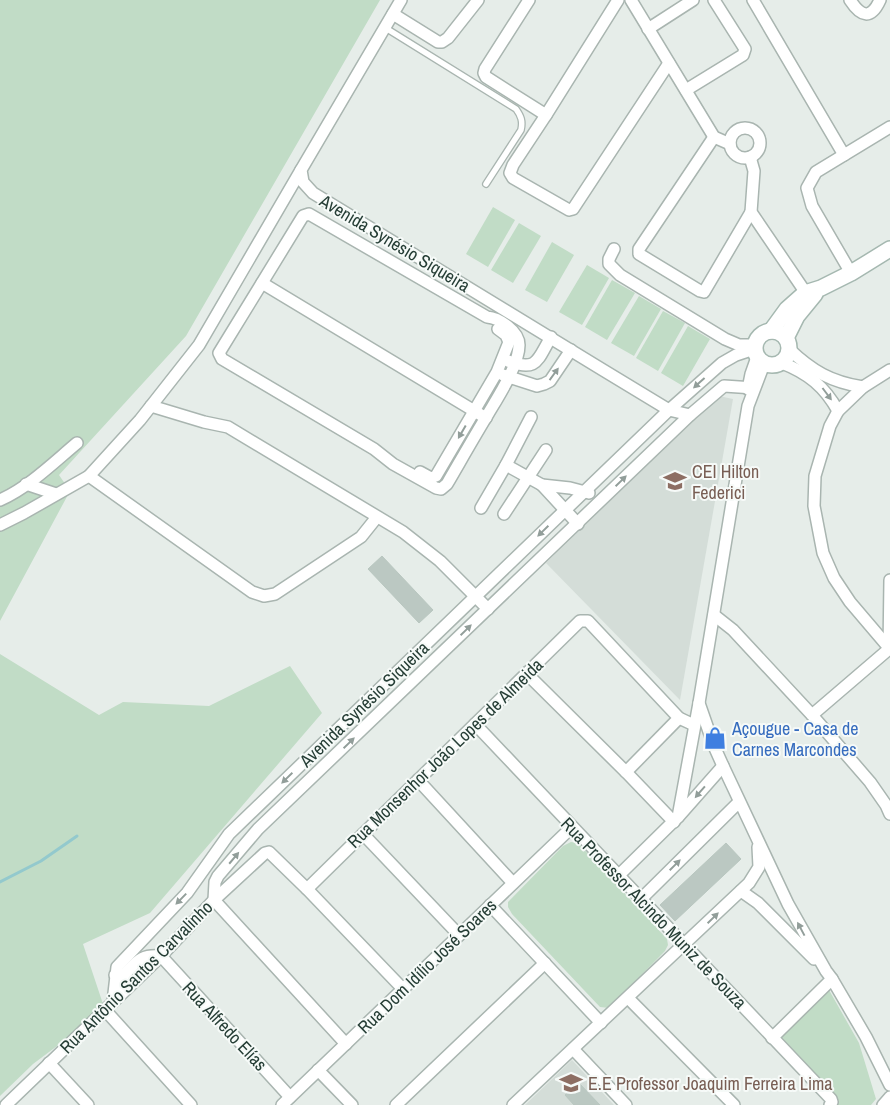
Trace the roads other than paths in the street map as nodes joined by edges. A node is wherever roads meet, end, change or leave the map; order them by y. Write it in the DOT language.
graph roads {
  1 [pos="401,0"];
  2 [pos="478,0"];
  3 [pos="529,0"];
  4 [pos="618,0"];
  5 [pos="631,0"];
  6 [pos="693,0"];
  7 [pos="714,0"];
  8 [pos="753,0"];
  9 [pos="850,0"];
  10 [pos="880,0"];
  11 [pos="393,14"];
  12 [pos="384,27"];
  13 [pos="648,28"];
  14 [pos="669,63"];
  15 [pos="686,90"];
  16 [pos="546,115"];
  17 [pos="890,127"];
  18 [pos="714,137"];
  19 [pos="730,144"];
  20 [pos="844,155"];
  21 [pos="750,157"];
  22 [pos="301,170"];
  23 [pos="486,184"];
  24 [pos="751,212"];
  25 [pos="614,249"];
  26 [pos="890,249"];
  27 [pos="851,273"];
  28 [pos="262,283"];
  29 [pos="808,296"];
  30 [pos="771,331"];
  31 [pos="551,337"];
  32 [pos="788,343"];
  33 [pos="571,350"];
  34 [pos="757,354"];
  35 [pos="509,361"];
  36 [pos="782,362"];
  37 [pos="717,367"];
  38 [pos="890,370"];
  39 [pos="497,372"];
  40 [pos="509,378"];
  41 [pos="724,386"];
  42 [pos="751,387"];
  43 [pos="862,387"];
  44 [pos="151,406"];
  45 [pos="669,410"];
  46 [pos="474,411"];
  47 [pos="838,411"];
  48 [pos="690,415"];
  49 [pos="531,417"];
  50 [pos="486,418"];
  51 [pos="77,443"];
  52 [pos="374,449"];
  53 [pos="546,450"];
  54 [pos="506,465"];
  55 [pos="89,476"];
  56 [pos="528,477"];
  57 [pos="26,484"];
  58 [pos="542,485"];
  59 [pos="586,491"];
  60 [pos="56,494"];
  61 [pos="1,499"];
  62 [pos="601,501"];
  63 [pos="481,508"];
  64 [pos="564,511"];
  65 [pos="504,514"];
  66 [pos="377,517"];
  67 [pos="13,518"];
  68 [pos="578,524"];
  69 [pos="0,525"];
  70 [pos="890,580"];
  71 [pos="475,596"];
  72 [pos="488,609"];
  73 [pos="714,614"];
  74 [pos="890,649"];
  75 [pos="526,673"];
  76 [pos="699,703"];
  77 [pos="812,715"];
  78 [pos="679,718"];
  79 [pos="474,724"];
  80 [pos="694,725"];
  81 [pos="723,766"];
  82 [pos="626,772"];
  83 [pos="418,780"];
  84 [pos="739,802"];
  85 [pos="890,814"];
  86 [pos="676,820"];
  87 [pos="572,827"];
  88 [pos="363,834"];
  89 [pos="758,840"];
  90 [pos="618,876"];
  91 [pos="514,883"];
  92 [pos="307,889"];
  93 [pos="741,891"];
  94 [pos="641,899"];
  95 [pos="214,900"];
  96 [pos="490,905"];
  97 [pos="459,935"];
  98 [pos="684,945"];
  99 [pos="161,956"];
  100 [pos="545,963"];
  101 [pos="115,975"];
  102 [pos="829,975"];
  103 [pos="403,989"];
  104 [pos="628,998"];
  105 [pos="113,1002"];
  106 [pos="105,1010"];
  107 [pos="601,1023"];
  108 [pos="772,1038"];
  109 [pos="346,1044"];
  110 [pos="573,1049"];
  111 [pos="49,1064"];
  112 [pos="318,1070"];
  113 [pos="890,1085"];
  114 [pos="890,1097"];
  115 [pos="286,1101"];
  116 [pos="831,1104"];
  117 [pos="6,1105"];
  118 [pos="88,1105"];
  119 [pos="191,1105"];
  120 [pos="352,1105"];
  121 [pos="396,1105"];
  122 [pos="513,1105"];
  123 [pos="626,1105"];
  124 [pos="734,1105"];
  125 [pos="883,1105"];
  1 -- 11 [label="street"];
  2 -- 11 [label="street"];
  3 -- 16 [label="street"];
  4 -- 16 [label="street"];
  5 -- 13 [label="street"];
  6 -- 13 [label="street"];
  7 -- 15 [label="street"];
  8 -- 20 [label="street"];
  9 -- 10 [label="street"];
  11 -- 12 [label="street"];
  12 -- 22 [label="street"];
  12 -- 23 [label="lane"];
  13 -- 14 [label="street"];
  14 -- 15 [label="street"];
  14 -- 16 [label="street"];
  15 -- 18 [label="street"];
  17 -- 20 [label="street"];
  18 -- 19 [label="street"];
  18 -- 24 [label="street"];
  19 -- 21 [label="street"];
  19 -- 21 [label="street"];
  20 -- 27 [label="street"];
  21 -- 24 [label="street"];
  22 -- 31 [label="street, Avenida Synésio Siqueira"];
  22 -- 44 [label="street"];
  24 -- 29 [label="street"];
  25 -- 34 [label="street"];
  26 -- 27 [label="street"];
  27 -- 29 [label="street"];
  28 -- 35 [label="street"];
  28 -- 46 [label="street"];
  28 -- 52 [label="street"];
  29 -- 30 [label="street"];
  29 -- 32 [label="street"];
  30 -- 32 [label="street"];
  30 -- 34 [label="street"];
  31 -- 33 [label="street, Avenida Synésio Siqueira"];
  31 -- 35 [label="street"];
  32 -- 36 [label="street"];
  32 -- 43 [label="street"];
  40 -- 33 [label="street, one-way"];
  33 -- 45 [label="street, Avenida Synésio Siqueira"];
  34 -- 36 [label="street"];
  34 -- 37 [label="street, Avenida Synésio Siqueira"];
  34 -- 42 [label="street"];
  35 -- 39 [label="street"];
  35 -- 40 [label="street"];
  36 -- 47 [label="street, one-way"];
  37 -- 41 [label="street"];
  37 -- 45 [label="street, Avenida Synésio Siqueira, one-way"];
  38 -- 43 [label="street"];
  39 -- 40 [label="street"];
  39 -- 46 [label="street"];
  40 -- 50 [label="street"];
  41 -- 42 [label="street"];
  41 -- 48 [label="street, Avenida Synésio Siqueira"];
  42 -- 73 [label="street"];
  43 -- 47 [label="street"];
  44 -- 55 [label="street"];
  44 -- 66 [label="street"];
  45 -- 48 [label="street, Avenida Synésio Siqueira"];
  45 -- 59 [label="street, Avenida Synésio Siqueira"];
  46 -- 50 [label="street"];
  46 -- 52 [label="street, one-way"];
  47 -- 74 [label="street"];
  62 -- 48 [label="street, Avenida Synésio Siqueira, one-way"];
  49 -- 54 [label="street"];
  50 -- 52 [label="street"];
  51 -- 57 [label="street"];
  53 -- 56 [label="street"];
  54 -- 56 [label="street"];
  54 -- 63 [label="street"];
  55 -- 60 [label="street"];
  55 -- 66 [label="street"];
  56 -- 58 [label="street"];
  56 -- 65 [label="street"];
  57 -- 60 [label="street"];
  57 -- 61 [label="street"];
  58 -- 59 [label="street"];
  58 -- 64 [label="street"];
  59 -- 62 [label="street"];
  59 -- 64 [label="street, Avenida Synésio Siqueira"];
  60 -- 67 [label="street"];
  61 -- 67 [label="street"];
  62 -- 68 [label="street, Avenida Synésio Siqueira"];
  64 -- 68 [label="street"];
  64 -- 71 [label="street, Avenida Synésio Siqueira, one-way"];
  66 -- 71 [label="street"];
  67 -- 69 [label="street"];
  68 -- 72 [label="street, Avenida Synésio Siqueira"];
  70 -- 74 [label="street"];
  71 -- 72 [label="street"];
  71 -- 101 [label="street, Avenida Synésio Siqueira, one-way"];
  95 -- 72 [label="street, Avenida Synésio Siqueira, one-way"];
  73 -- 76 [label="street"];
  73 -- 77 [label="street"];
  74 -- 77 [label="street"];
  75 -- 78 [label="street, Rua Monsenhor João Lopes de Almeida"];
  75 -- 79 [label="street, Rua Monsenhor João Lopes de Almeida"];
  75 -- 82 [label="street"];
  76 -- 80 [label="street"];
  76 -- 81 [label="street"];
  77 -- 85 [label="street"];
  78 -- 80 [label="street"];
  78 -- 82 [label="street"];
  79 -- 83 [label="street, Rua Monsenhor João Lopes de Almeida"];
  79 -- 87 [label="street, Rua Professor Alcindo Muniz de Souza"];
  80 -- 86 [label="street"];
  81 -- 84 [label="street"];
  81 -- 86 [label="street, one-way"];
  82 -- 86 [label="street"];
  83 -- 88 [label="street, Rua Monsenhor João Lopes de Almeida"];
  83 -- 91 [label="street"];
  84 -- 89 [label="street"];
  94 -- 84 [label="street, one-way"];
  86 -- 90 [label="street"];
  87 -- 90 [label="street, Rua Professor Alcindo Muniz de Souza"];
  87 -- 91 [label="street, Rua Dom Idílio José Soares"];
  88 -- 92 [label="street, Rua Monsenhor João Lopes de Almeida"];
  88 -- 97 [label="street"];
  89 -- 93 [label="street"];
  102 -- 89 [label="street, one-way"];
  90 -- 94 [label="street, Rua Professor Alcindo Muniz de Souza"];
  91 -- 96 [label="street, Rua Dom Idílio José Soares"];
  92 -- 95 [label="street, Rua Antônio Santos Carvalinho"];
  92 -- 103 [label="street"];
  98 -- 93 [label="street, one-way"];
  93 -- 102 [label="street"];
  94 -- 98 [label="street, Rua Professor Alcindo Muniz de Souza"];
  95 -- 99 [label="street, Rua Antônio Santos Carvalinho"];
  95 -- 109 [label="street"];
  96 -- 97 [label="street, Rua Dom Idílio José Soares"];
  96 -- 100 [label="street"];
  97 -- 103 [label="street, Rua Dom Idílio José Soares"];
  98 -- 104 [label="street"];
  98 -- 108 [label="street, Rua Professor Alcindo Muniz de Souza"];
  99 -- 101 [label="street"];
  99 -- 105 [label="street, Rua Antônio Santos Carvalinho"];
  99 -- 115 [label="street, Rua Alfredo Elías"];
  100 -- 107 [label="street"];
  100 -- 121 [label="street"];
  101 -- 105 [label="street"];
  102 -- 108 [label="street"];
  102 -- 113 [label="street"];
  103 -- 109 [label="street, Rua Dom Idílio José Soares"];
  104 -- 107 [label="street"];
  104 -- 124 [label="street"];
  105 -- 106 [label="street, Rua Antônio Santos Carvalinho"];
  106 -- 111 [label="street, Rua Antônio Santos Carvalinho"];
  106 -- 119 [label="street"];
  107 -- 110 [label="street"];
  108 -- 116 [label="street, Rua Professor Alcindo Muniz de Souza"];
  109 -- 112 [label="street, Rua Dom Idílio José Soares"];
  110 -- 122 [label="street"];
  110 -- 123 [label="street"];
  111 -- 117 [label="street, Rua Antônio Santos Carvalinho"];
  111 -- 118 [label="street"];
  112 -- 115 [label="street, Rua Dom Idílio José Soares"];
  112 -- 120 [label="street"];
  114 -- 125 [label="street"];
}
